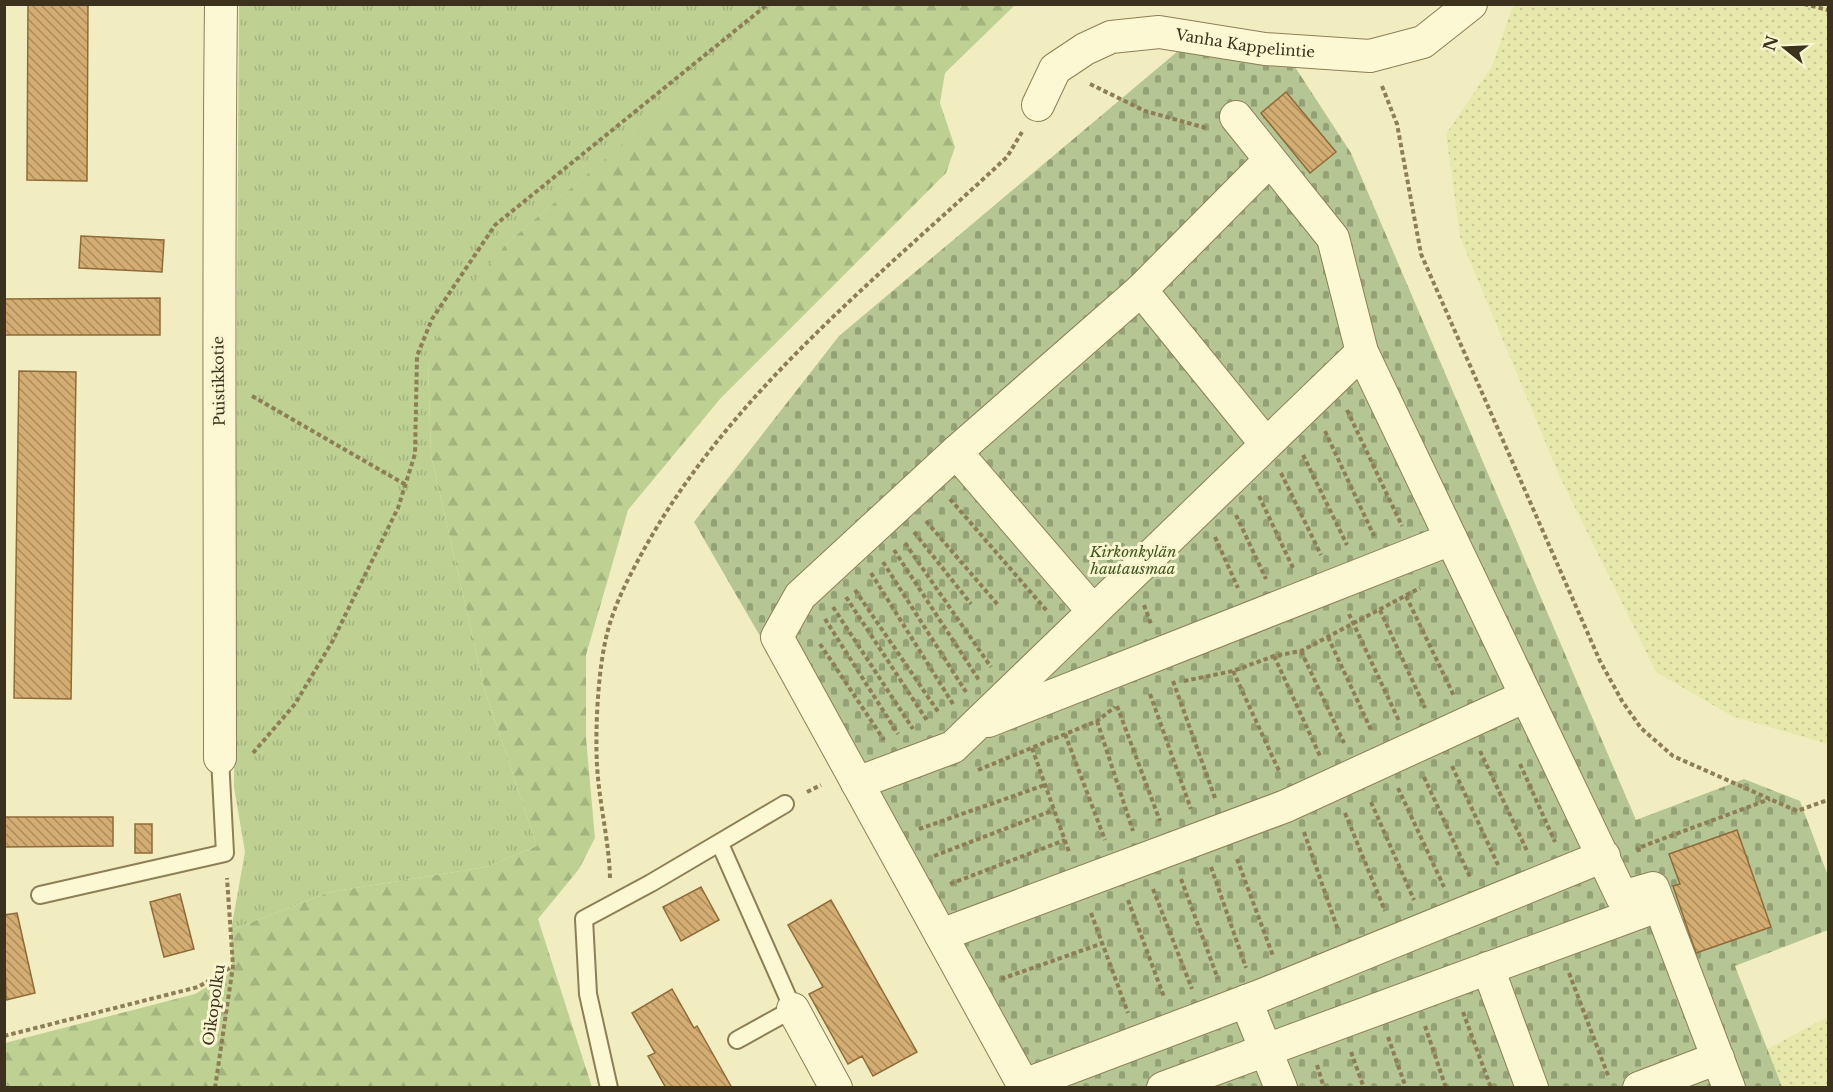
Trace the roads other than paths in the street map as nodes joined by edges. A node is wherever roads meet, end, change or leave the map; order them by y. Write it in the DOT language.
graph roads {
  1 [pos="221,4"];
  2 [pos="1471,4"];
  3 [pos="1038,105"];
  4 [pos="1236,117"];
  5 [pos="1270,160"];
  6 [pos="1141,290"];
  7 [pos="1362,352"];
  8 [pos="1266,444"];
  9 [pos="956,452"];
  10 [pos="1457,552"];
  11 [pos="1093,611"];
  12 [pos="1526,696"];
  13 [pos="966,710"];
  14 [pos="220,758"];
  15 [pos="853,777"];
  16 [pos="785,804"];
  17 [pos="720,844"];
  18 [pos="1604,856"];
  19 [pos="1653,888"];
  20 [pos="40,895"];
  21 [pos="941,935"];
  22 [pos="1488,968"];
  23 [pos="1246,1001"];
  24 [pos="794,1009"];
  25 [pos="736,1040"];
  26 [pos="1267,1047"];
  27 [pos="1718,1058"];
  28 [pos="1025,1086"];
  29 [pos="609,1088"];
  30 [pos="836,1088"];
  31 [pos="1163,1088"];
  32 [pos="1281,1088"];
  33 [pos="1532,1088"];
  34 [pos="1638,1088"];
  35 [pos="1729,1088"];
  1 -- 14 [label="street, Puistikkotie"];
  2 -- 3 [label="street, Vanha Kappelintie"];
  4 -- 5 [label="street"];
  5 -- 6 [label="street"];
  5 -- 7 [label="street"];
  6 -- 8 [label="street"];
  6 -- 9 [label="street"];
  7 -- 8 [label="street"];
  7 -- 10 [label="street"];
  8 -- 11 [label="street"];
  9 -- 11 [label="street"];
  9 -- 15 [label="street"];
  10 -- 12 [label="street"];
  10 -- 13 [label="street"];
  11 -- 13 [label="street"];
  12 -- 18 [label="street"];
  12 -- 21 [label="street"];
  13 -- 15 [label="street"];
  14 -- 20 [label="lane"];
  15 -- 21 [label="street"];
  16 -- 17 [label="lane"];
  17 -- 24 [label="lane"];
  17 -- 29 [label="lane"];
  18 -- 19 [label="street"];
  18 -- 23 [label="street"];
  19 -- 22 [label="street"];
  19 -- 27 [label="street"];
  21 -- 28 [label="street"];
  22 -- 26 [label="street"];
  22 -- 33 [label="street"];
  23 -- 26 [label="street"];
  23 -- 28 [label="street"];
  24 -- 25 [label="lane"];
  24 -- 30 [label="street"];
  26 -- 31 [label="street"];
  26 -- 32 [label="street"];
  27 -- 34 [label="street"];
  27 -- 35 [label="street"];
}
